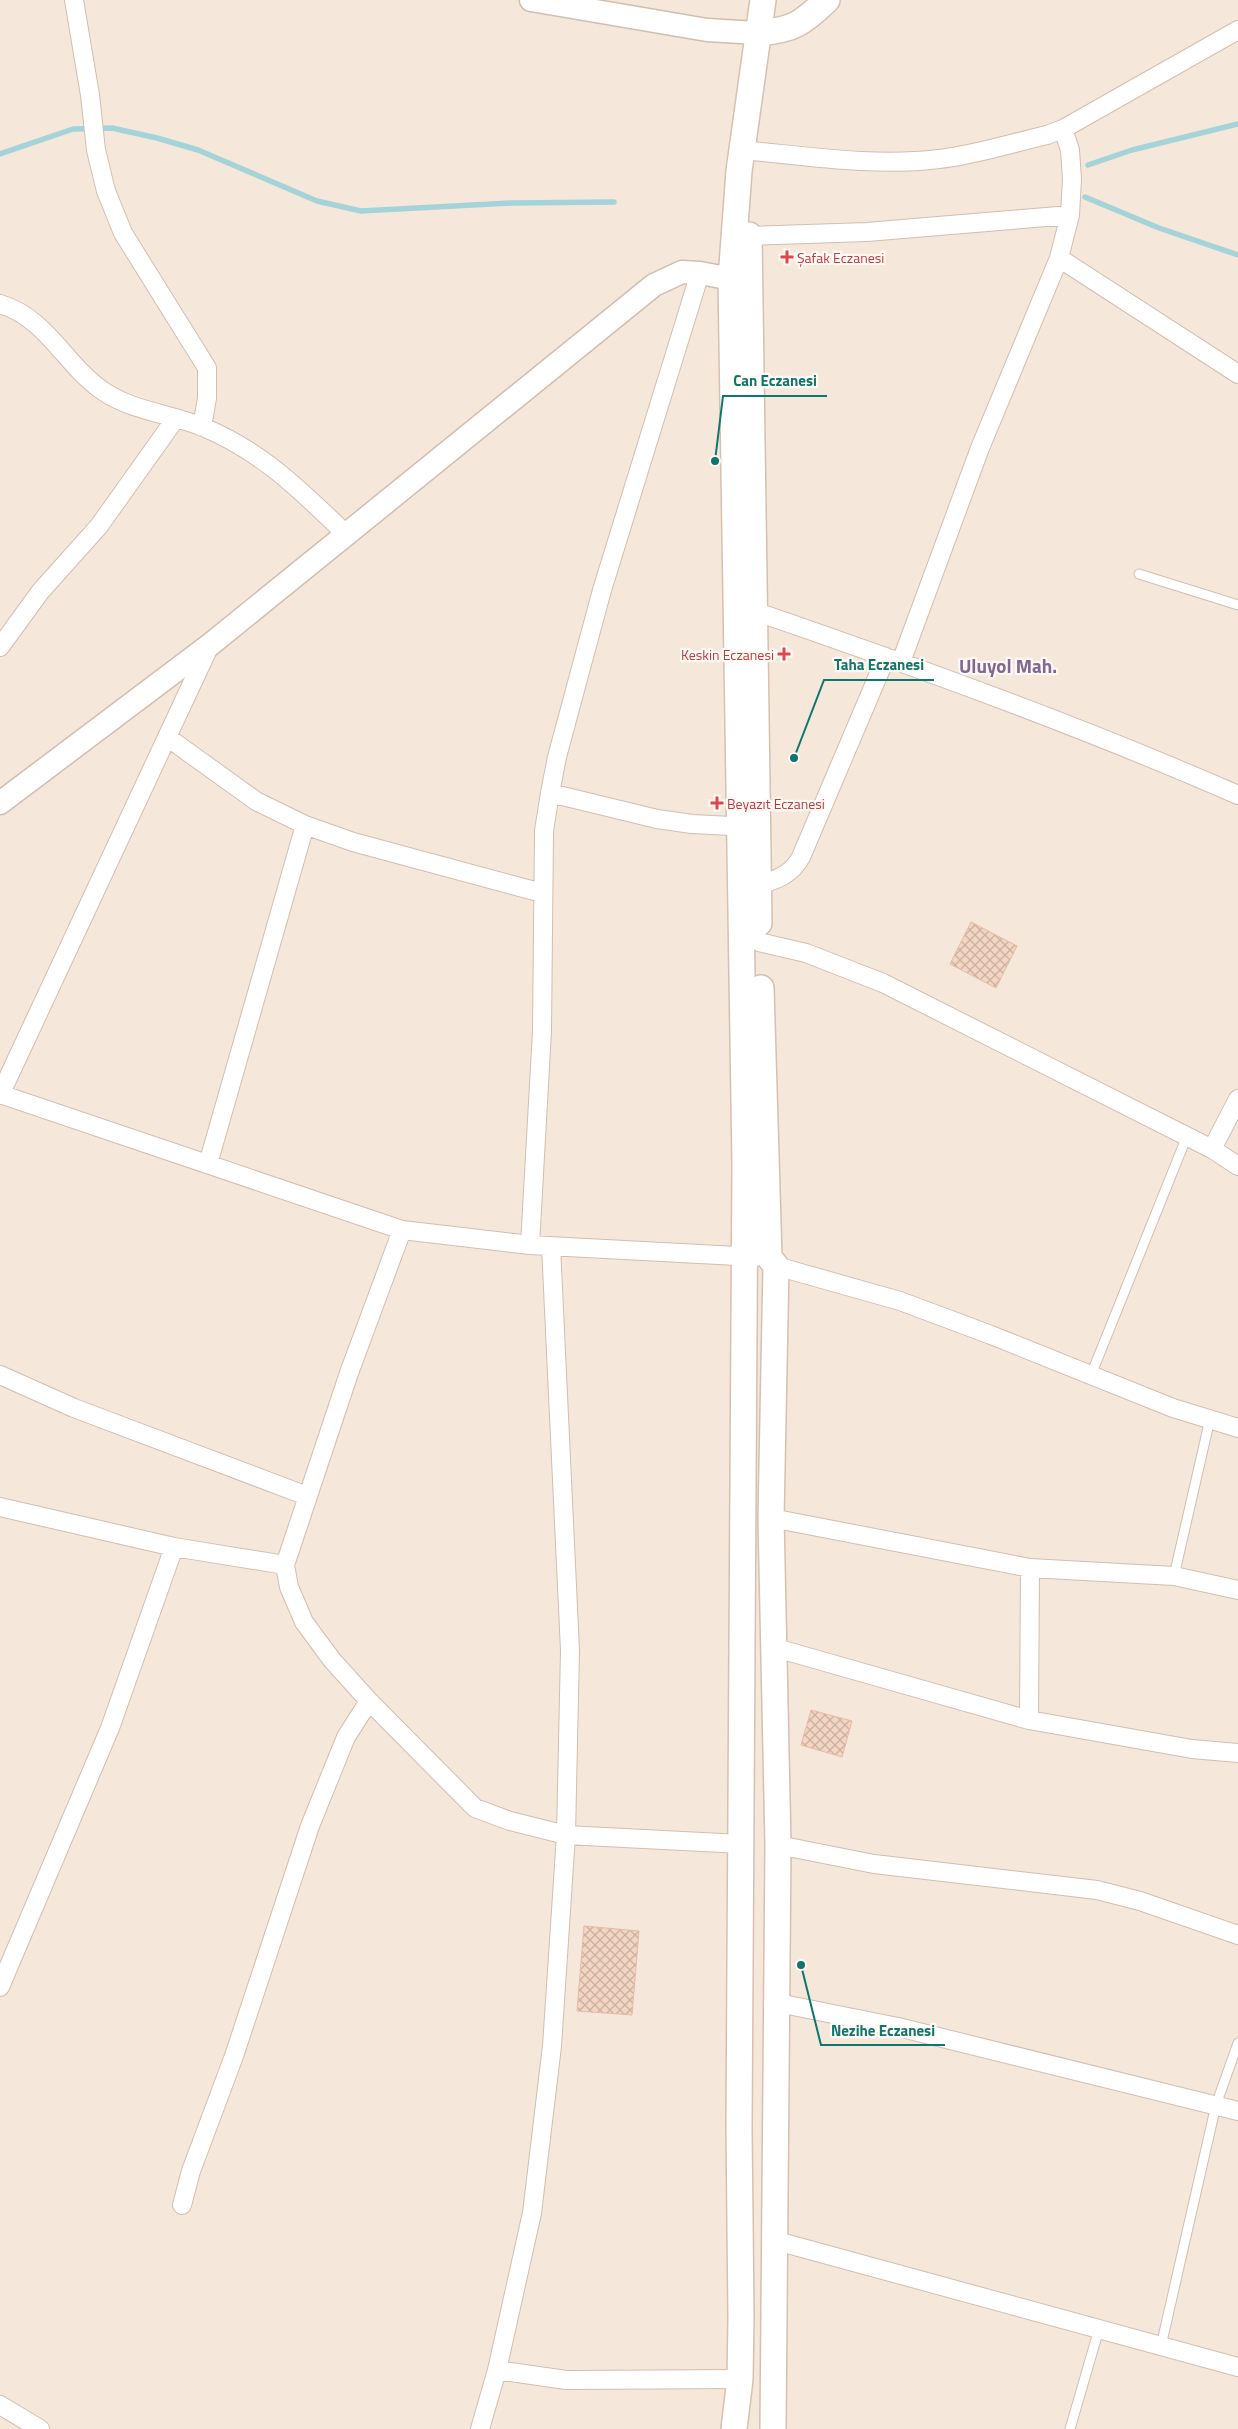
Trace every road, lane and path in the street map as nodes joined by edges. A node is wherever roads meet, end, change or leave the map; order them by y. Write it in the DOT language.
graph roads {
  1 [pos="74,0"];
  2 [pos="531,0"];
  3 [pos="763,0"];
  4 [pos="827,0"];
  5 [pos="1238,30"];
  6 [pos="758,33"];
  7 [pos="1063,130"];
  8 [pos="748,150"];
  9 [pos="1070,215"];
  10 [pos="749,236"];
  11 [pos="1059,258"];
  12 [pos="700,273"];
  13 [pos="740,280"];
  14 [pos="0,304"];
  15 [pos="1238,374"];
  16 [pos="176,418"];
  17 [pos="202,427"];
  18 [pos="347,535"];
  19 [pos="1139,574"];
  20 [pos="1238,605"];
  21 [pos="754,611"];
  22 [pos="211,644"];
  23 [pos="0,647"];
  24 [pos="893,659"];
  25 [pos="167,738"];
  26 [pos="550,793"];
  27 [pos="1238,796"];
  28 [pos="0,803"];
  29 [pos="305,825"];
  30 [pos="749,827"];
  31 [pos="759,885"];
  32 [pos="542,893"];
  33 [pos="759,942"];
  34 [pos="0,1094"];
  35 [pos="1238,1098"];
  36 [pos="1187,1136"];
  37 [pos="1212,1149"];
  38 [pos="208,1164"];
  39 [pos="1238,1166"];
  40 [pos="402,1230"];
  41 [pos="530,1245"];
  42 [pos="551,1246"];
  43 [pos="763,1260"];
  44 [pos="0,1375"];
  45 [pos="1092,1375"];
  46 [pos="1210,1419"];
  47 [pos="1238,1428"];
  48 [pos="307,1496"];
  49 [pos="0,1506"];
  50 [pos="771,1518"];
  51 [pos="174,1547"];
  52 [pos="285,1565"];
  53 [pos="1030,1568"];
  54 [pos="1174,1576"];
  55 [pos="1238,1590"];
  56 [pos="776,1648"];
  57 [pos="369,1701"];
  58 [pos="1029,1720"];
  59 [pos="1238,1753"];
  60 [pos="566,1835"];
  61 [pos="741,1844"];
  62 [pos="778,1845"];
  63 [pos="1238,1936"];
  64 [pos="0,1987"];
  65 [pos="778,2003"];
  66 [pos="1238,2043"];
  67 [pos="1216,2105"];
  68 [pos="1238,2111"];
  69 [pos="182,2205"];
  70 [pos="773,2240"];
  71 [pos="1099,2329"];
  72 [pos="1161,2346"];
  73 [pos="1238,2367"];
  74 [pos="497,2370"];
  75 [pos="740,2379"];
  76 [pos="0,2405"];
  77 [pos="40,2429"];
  78 [pos="480,2429"];
  79 [pos="734,2429"];
  80 [pos="773,2429"];
  81 [pos="1070,2429"];
  1 -- 17 [label="street"];
  2 -- 6 [label="street"];
  3 -- 6 [label="main road"];
  4 -- 6 [label="main road"];
  5 -- 7 [label="street"];
  6 -- 8 [label="main road"];
  7 -- 8 [label="street"];
  7 -- 9 [label="street"];
  8 -- 10 [label="main road"];
  8 -- 13 [label="main road"];
  9 -- 10 [label="street"];
  9 -- 11 [label="street"];
  10 -- 13 [label="main road"];
  11 -- 15 [label="street"];
  11 -- 24 [label="street"];
  12 -- 13 [label="street"];
  12 -- 18 [label="street"];
  12 -- 26 [label="street"];
  13 -- 21 [label="main road"];
  13 -- 30 [label="main road"];
  14 -- 16 [label="street"];
  16 -- 17 [label="street"];
  16 -- 23 [label="street"];
  17 -- 18 [label="street"];
  18 -- 22 [label="street"];
  19 -- 20 [label="lane"];
  21 -- 24 [label="street"];
  21 -- 30 [label="main road"];
  22 -- 25 [label="street"];
  22 -- 28 [label="street"];
  24 -- 27 [label="street"];
  24 -- 31 [label="street"];
  25 -- 29 [label="street"];
  25 -- 34 [label="street"];
  26 -- 30 [label="street"];
  26 -- 32 [label="street"];
  29 -- 32 [label="street"];
  29 -- 38 [label="street"];
  30 -- 31 [label="main road"];
  30 -- 43 [label="main road"];
  31 -- 33 [label="main road"];
  32 -- 41 [label="street"];
  33 -- 36 [label="street"];
  33 -- 43 [label="main road"];
  34 -- 38 [label="street"];
  35 -- 37 [label="street"];
  36 -- 37 [label="street"];
  36 -- 45 [label="lane"];
  37 -- 39 [label="street"];
  38 -- 40 [label="street"];
  40 -- 41 [label="street"];
  40 -- 48 [label="street"];
  41 -- 42 [label="street"];
  42 -- 43 [label="street"];
  42 -- 60 [label="street"];
  43 -- 45 [label="street"];
  43 -- 50 [label="main road"];
  43 -- 61 [label="main road"];
  44 -- 48 [label="street"];
  45 -- 46 [label="street"];
  46 -- 47 [label="street"];
  46 -- 54 [label="lane"];
  48 -- 52 [label="street"];
  49 -- 51 [label="street"];
  50 -- 53 [label="street"];
  50 -- 56 [label="main road"];
  51 -- 52 [label="street"];
  51 -- 64 [label="street"];
  52 -- 57 [label="street"];
  53 -- 54 [label="street"];
  53 -- 58 [label="street"];
  54 -- 55 [label="street"];
  56 -- 58 [label="street"];
  56 -- 62 [label="main road"];
  57 -- 60 [label="street"];
  57 -- 69 [label="street"];
  58 -- 59 [label="street"];
  60 -- 61 [label="street"];
  60 -- 74 [label="street"];
  61 -- 75 [label="main road"];
  62 -- 63 [label="street"];
  62 -- 65 [label="main road"];
  65 -- 67 [label="street"];
  65 -- 70 [label="main road"];
  66 -- 67 [label="lane"];
  67 -- 68 [label="street"];
  67 -- 72 [label="lane"];
  70 -- 71 [label="street"];
  70 -- 80 [label="main road"];
  71 -- 72 [label="street"];
  71 -- 81 [label="lane"];
  72 -- 73 [label="street"];
  74 -- 75 [label="street"];
  74 -- 78 [label="street"];
  75 -- 79 [label="main road"];
  76 -- 77 [label="street"];
}
